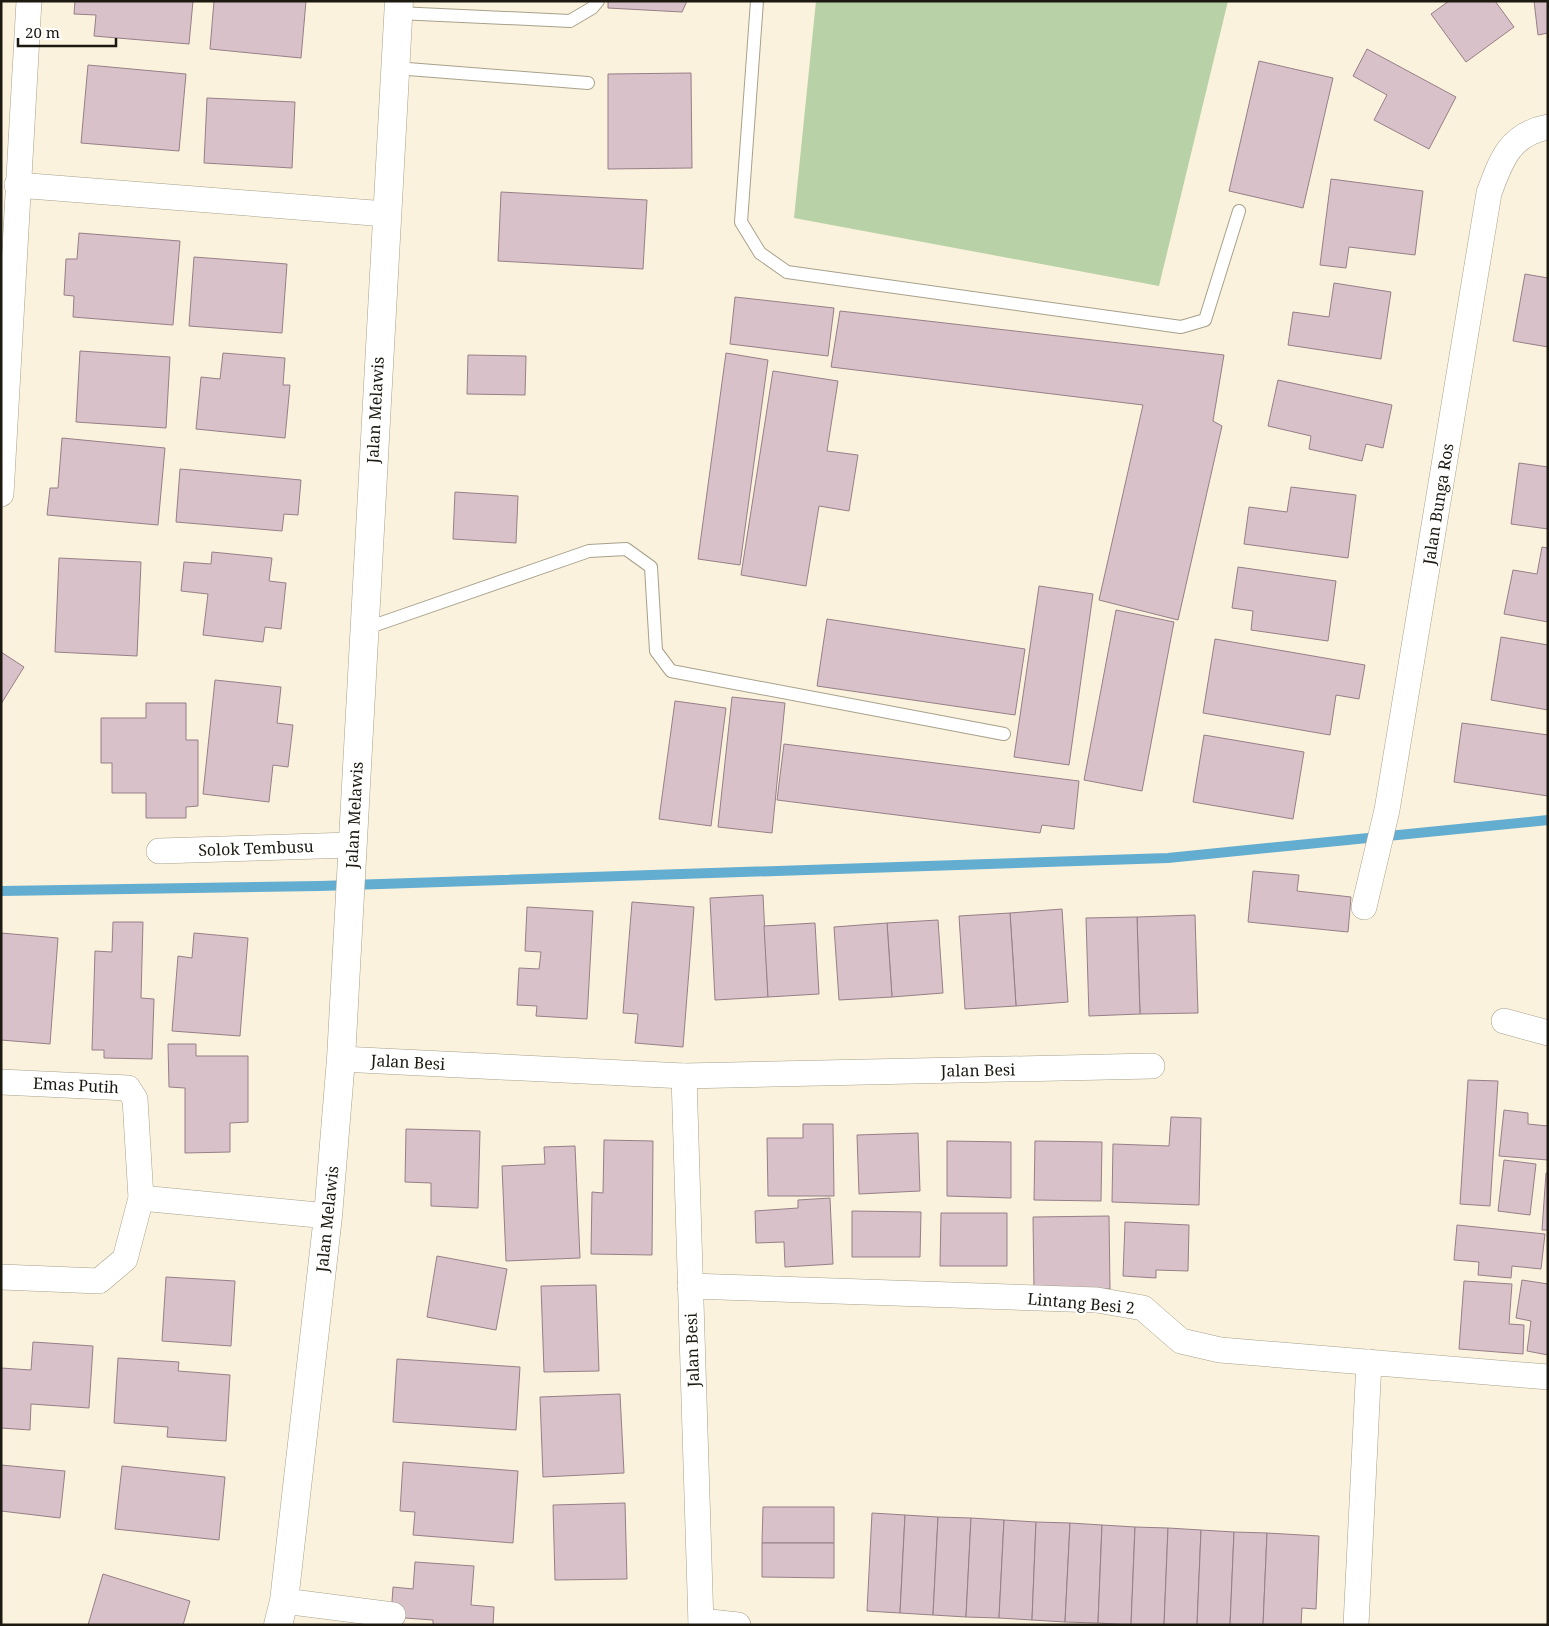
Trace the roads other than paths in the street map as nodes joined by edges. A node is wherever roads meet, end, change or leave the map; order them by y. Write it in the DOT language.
graph roads {
  1 [pos="28,1"];
  2 [pos="598,1"];
  3 [pos="757,1"];
  4 [pos="398,7"];
  5 [pos="395,68"];
  6 [pos="588,83"];
  7 [pos="1548,127"];
  8 [pos="17,185"];
  9 [pos="1239,211"];
  10 [pos="386,214"];
  11 [pos="1,494"];
  12 [pos="364,629"];
  13 [pos="1004,734"];
  14 [pos="159,851"];
  15 [pos="352,852"];
  16 [pos="1364,907"];
  17 [pos="1504,1021"];
  18 [pos="1548,1033"];
  19 [pos="341,1059"];
  20 [pos="1152,1066"];
  21 [pos="684,1076"];
  22 [pos="1,1082"];
  23 [pos="141,1198"];
  24 [pos="328,1216"];
  25 [pos="1,1278"];
  26 [pos="690,1286"];
  27 [pos="1369,1362"];
  28 [pos="1548,1377"];
  29 [pos="281,1613"];
  30 [pos="393,1615"];
  31 [pos="701,1623"];
  32 [pos="738,1625"];
  33 [pos="1356,1625"];
  1 -- 8 [label="street"];
  2 -- 4 [label="lane"];
  3 -- 9 [label="lane"];
  4 -- 5 [label="street, Jalan Melawis"];
  5 -- 6 [label="lane"];
  5 -- 10 [label="street, Jalan Melawis"];
  7 -- 16 [label="street, Jalan Bunga Ros"];
  8 -- 10 [label="street"];
  8 -- 11 [label="street"];
  10 -- 12 [label="street, Jalan Melawis"];
  12 -- 13 [label="lane"];
  12 -- 15 [label="street, Jalan Melawis"];
  14 -- 15 [label="street, Solok Tembusu"];
  15 -- 19 [label="street, Jalan Melawis"];
  17 -- 18 [label="street"];
  19 -- 21 [label="street, Jalan Besi"];
  19 -- 24 [label="street, Jalan Melawis"];
  20 -- 21 [label="street, Jalan Besi"];
  21 -- 26 [label="street, Jalan Besi"];
  22 -- 23 [label="street, Emas Putih"];
  23 -- 24 [label="street"];
  23 -- 25 [label="street"];
  24 -- 29 [label="street, Jalan Melawis"];
  26 -- 27 [label="street, Lintang Besi 2"];
  26 -- 31 [label="street, Jalan Besi"];
  27 -- 28 [label="street, Lintang Besi 2"];
  27 -- 33 [label="street"];
  29 -- 30 [label="street"];
  31 -- 32 [label="street"];
}
